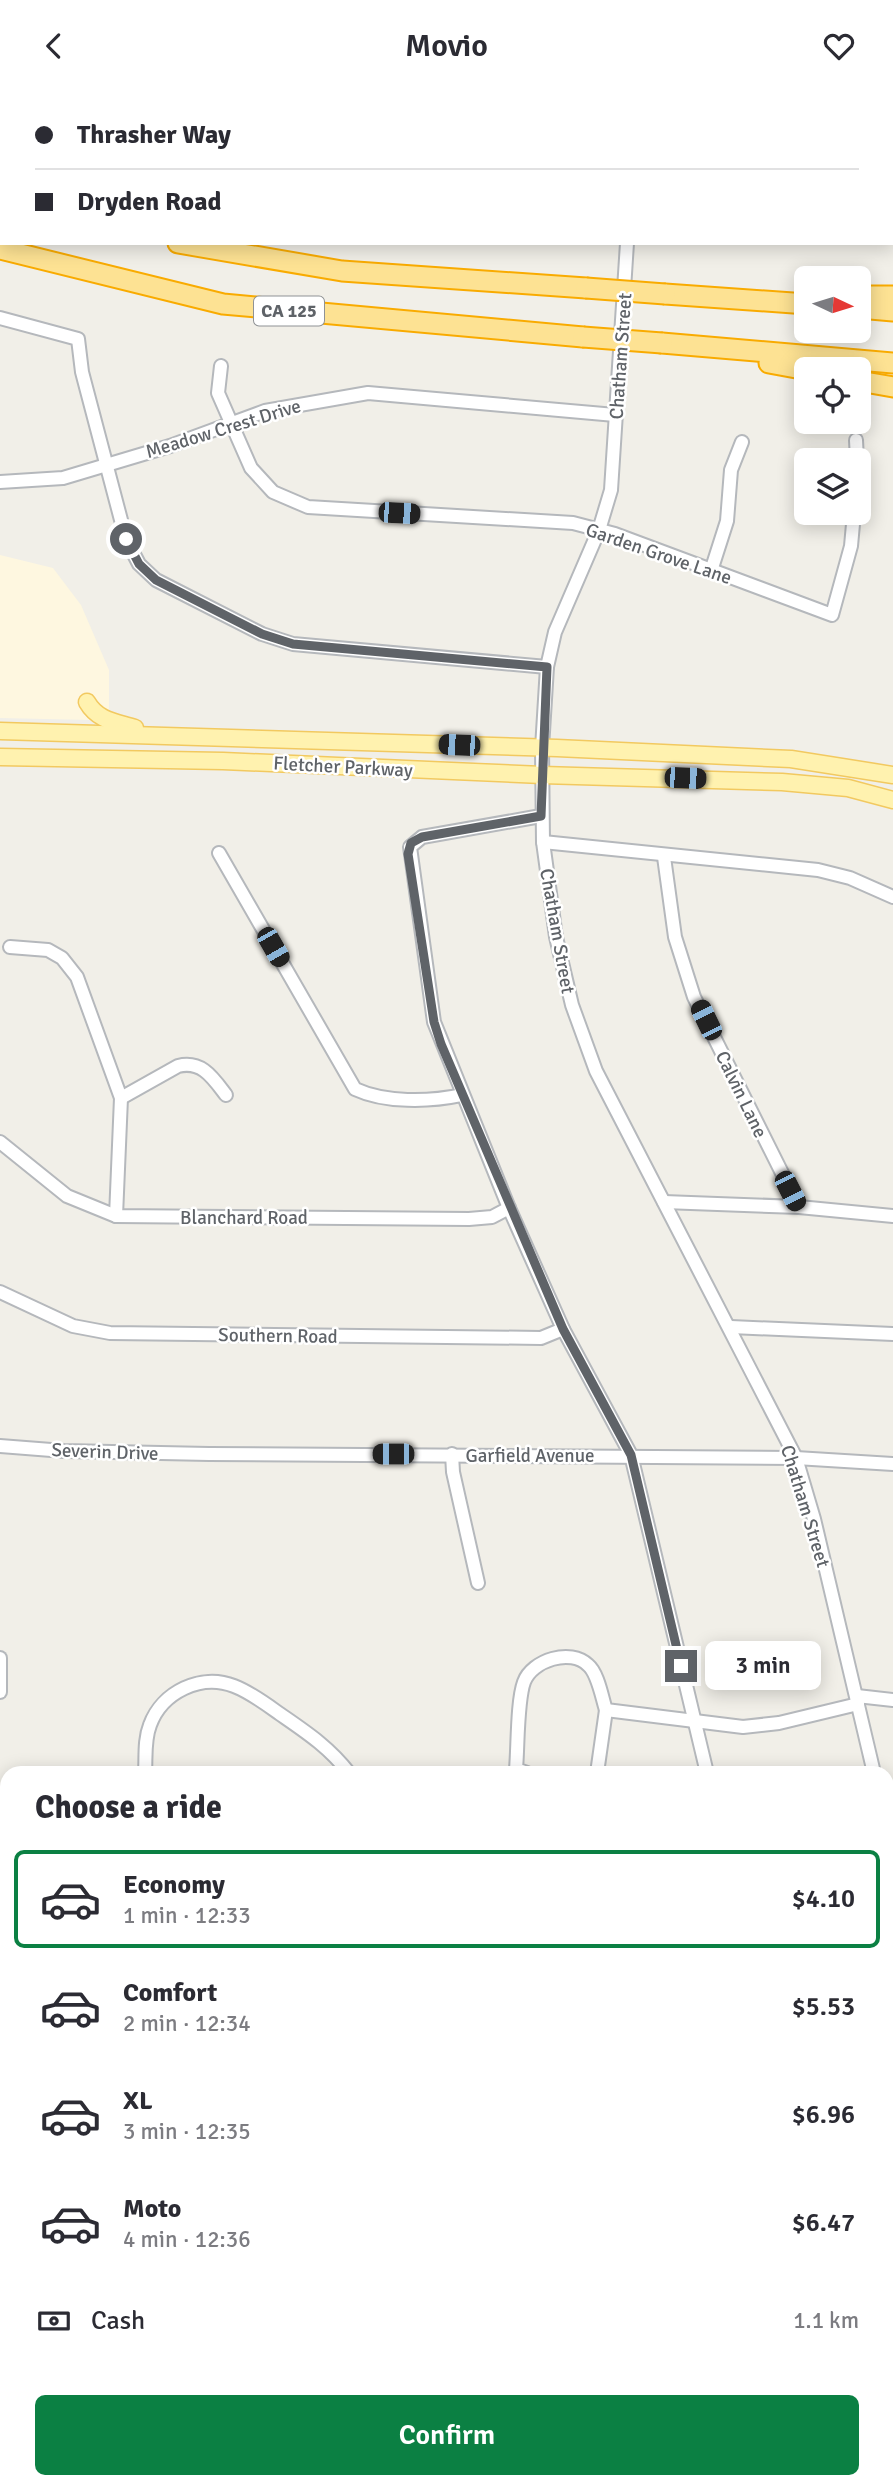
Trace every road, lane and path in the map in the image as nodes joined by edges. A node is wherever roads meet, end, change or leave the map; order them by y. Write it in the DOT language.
graph roads {
  1 [pos="190,245"];
  2 [pos="627,245"];
  3 [pos="0,249"];
  4 [pos="872,296"];
  5 [pos="893,296"];
  6 [pos="794,297"];
  7 [pos="722,299"];
  8 [pos="794,304"];
  9 [pos="872,309"];
  10 [pos="893,311"];
  11 [pos="0,318"];
  12 [pos="669,344"];
  13 [pos="893,363"];
  14 [pos="221,366"];
  15 [pos="794,368"];
  16 [pos="871,383"];
  17 [pos="893,387"];
  18 [pos="615,415"];
  19 [pos="229,423"];
  20 [pos="856,440"];
  21 [pos="742,442"];
  22 [pos="856,448"];
  23 [pos="107,463"];
  24 [pos="0,482"];
  25 [pos="853,525"];
  26 [pos="598,530"];
  27 [pos="711,571"];
  28 [pos="547,667"];
  29 [pos="87,702"];
  30 [pos="0,731"];
  31 [pos="161,735"];
  32 [pos="542,748"];
  33 [pos="0,757"];
  34 [pos="542,775"];
  35 [pos="893,775"];
  36 [pos="893,800"];
  37 [pos="541,816"];
  38 [pos="543,842"];
  39 [pos="219,853"];
  40 [pos="664,857"];
  41 [pos="893,897"];
  42 [pos="10,947"];
  43 [pos="226,1095"];
  44 [pos="462,1095"];
  45 [pos="121,1098"];
  46 [pos="0,1142"];
  47 [pos="664,1202"];
  48 [pos="799,1207"];
  49 [pos="509,1208"];
  50 [pos="117,1216"];
  51 [pos="893,1216"];
  52 [pos="0,1292"];
  53 [pos="730,1327"];
  54 [pos="563,1329"];
  55 [pos="893,1334"];
  56 [pos="0,1446"];
  57 [pos="209,1454"];
  58 [pos="452,1454"];
  59 [pos="631,1455"];
  60 [pos="796,1458"];
  61 [pos="893,1464"];
  62 [pos="478,1583"];
  63 [pos="0,1658"];
  64 [pos="0,1692"];
  65 [pos="857,1700"];
  66 [pos="893,1700"];
  67 [pos="606,1710"];
  68 [pos="694,1719"];
  69 [pos="146,1766"];
  70 [pos="343,1766"];
  71 [pos="522,1766"];
  72 [pos="598,1766"];
  73 [pos="705,1766"];
  74 [pos="872,1766"];
  1 -- 7 [label="highway, CA 125, bridge"];
  2 -- 18 [label="street, Chatham Street"];
  3 -- 12 [label="highway, CA 125, bridge"];
  4 -- 5 [label="highway"];
  6 -- 7 [label="highway"];
  7 -- 8 [label="highway, CA 125"];
  9 -- 10 [label="highway"];
  11 -- 23 [label="street"];
  12 -- 13 [label="highway, CA 125"];
  12 -- 15 [label="highway"];
  14 -- 19 [label="street, Garden Grove Lane"];
  16 -- 17 [label="highway"];
  18 -- 19 [label="street, Meadow Crest Drive"];
  18 -- 26 [label="street, Chatham Street"];
  19 -- 23 [label="street, Meadow Crest Drive"];
  19 -- 26 [label="street, Garden Grove Lane"];
  20 -- 22 [label="street"];
  21 -- 27 [label="street"];
  23 -- 24 [label="street, Meadow Crest Drive"];
  23 -- 28 [label="street"];
  25 -- 27 [label="street, Garden Grove Lane"];
  26 -- 27 [label="street, Garden Grove Lane"];
  26 -- 28 [label="street, Chatham Street"];
  28 -- 32 [label="street, Chatham Street"];
  29 -- 31 [label="main road"];
  30 -- 31 [label="main road, Fletcher Parkway"];
  31 -- 32 [label="main road, Fletcher Parkway"];
  32 -- 34 [label="street, Chatham Street"];
  32 -- 35 [label="main road, Fletcher Parkway"];
  33 -- 34 [label="main road, Fletcher Parkway"];
  34 -- 36 [label="main road, Fletcher Parkway"];
  34 -- 37 [label="street, Chatham Street"];
  37 -- 38 [label="street, Chatham Street"];
  37 -- 44 [label="street"];
  38 -- 40 [label="street"];
  38 -- 47 [label="street, Chatham Street"];
  39 -- 44 [label="street"];
  40 -- 41 [label="street"];
  40 -- 48 [label="street, Calvin Lane"];
  42 -- 45 [label="street"];
  43 -- 45 [label="street"];
  44 -- 49 [label="street"];
  45 -- 50 [label="street"];
  46 -- 50 [label="street, Blanchard Road"];
  47 -- 48 [label="street"];
  47 -- 53 [label="street, Chatham Street"];
  48 -- 51 [label="street"];
  49 -- 50 [label="street, Blanchard Road"];
  49 -- 54 [label="street"];
  52 -- 54 [label="street, Southern Road"];
  53 -- 55 [label="street"];
  53 -- 60 [label="street, Chatham Street"];
  54 -- 59 [label="street"];
  56 -- 57 [label="street, Severin Drive"];
  57 -- 58 [label="street, Garfield Avenue"];
  58 -- 59 [label="street, Garfield Avenue"];
  58 -- 62 [label="street"];
  59 -- 60 [label="street, Garfield Avenue"];
  59 -- 68 [label="street"];
  60 -- 61 [label="street, Garfield Avenue"];
  60 -- 65 [label="street, Chatham Street"];
  63 -- 64 [label="street"];
  65 -- 66 [label="street"];
  65 -- 68 [label="street"];
  65 -- 74 [label="street, Chatham Street"];
  67 -- 68 [label="street"];
  67 -- 71 [label="street"];
  67 -- 72 [label="street"];
  68 -- 73 [label="street"];
  69 -- 70 [label="street"];
}
